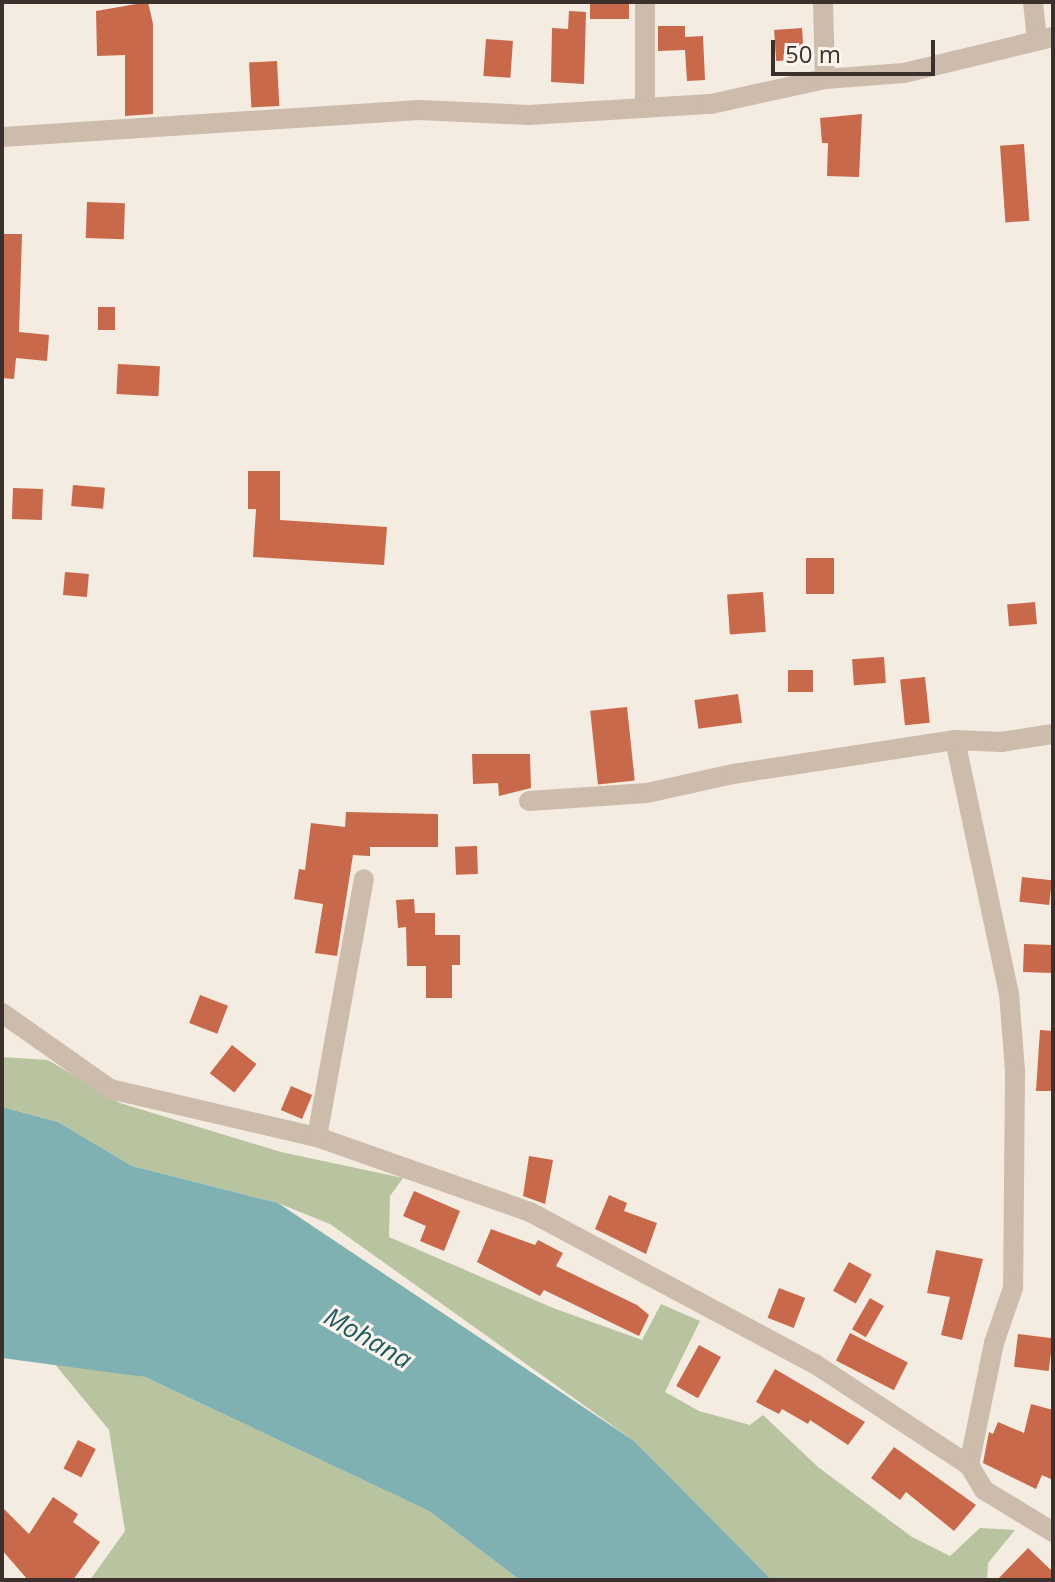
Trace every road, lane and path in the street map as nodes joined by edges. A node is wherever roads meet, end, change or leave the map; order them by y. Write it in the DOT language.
graph roads {
  1 [pos="645,2"];
  2 [pos="823,2"];
  3 [pos="1033,2"];
  4 [pos="1045,39"];
  5 [pos="825,79"];
  6 [pos="645,107"];
  7 [pos="2,137"];
  8 [pos="1053,734"];
  9 [pos="955,740"];
  10 [pos="529,801"];
  11 [pos="364,879"];
  12 [pos="2,1013"];
  13 [pos="317,1137"];
  14 [pos="969,1465"];
  15 [pos="1053,1532"];
  1 -- 6 [label="street"];
  2 -- 5 [label="street"];
  3 -- 4 [label="street"];
  4 -- 5 [label="street"];
  5 -- 6 [label="street"];
  6 -- 7 [label="street"];
  8 -- 9 [label="street"];
  9 -- 10 [label="street"];
  9 -- 14 [label="street"];
  11 -- 13 [label="street"];
  12 -- 13 [label="street"];
  13 -- 14 [label="street"];
  14 -- 15 [label="street"];
}
